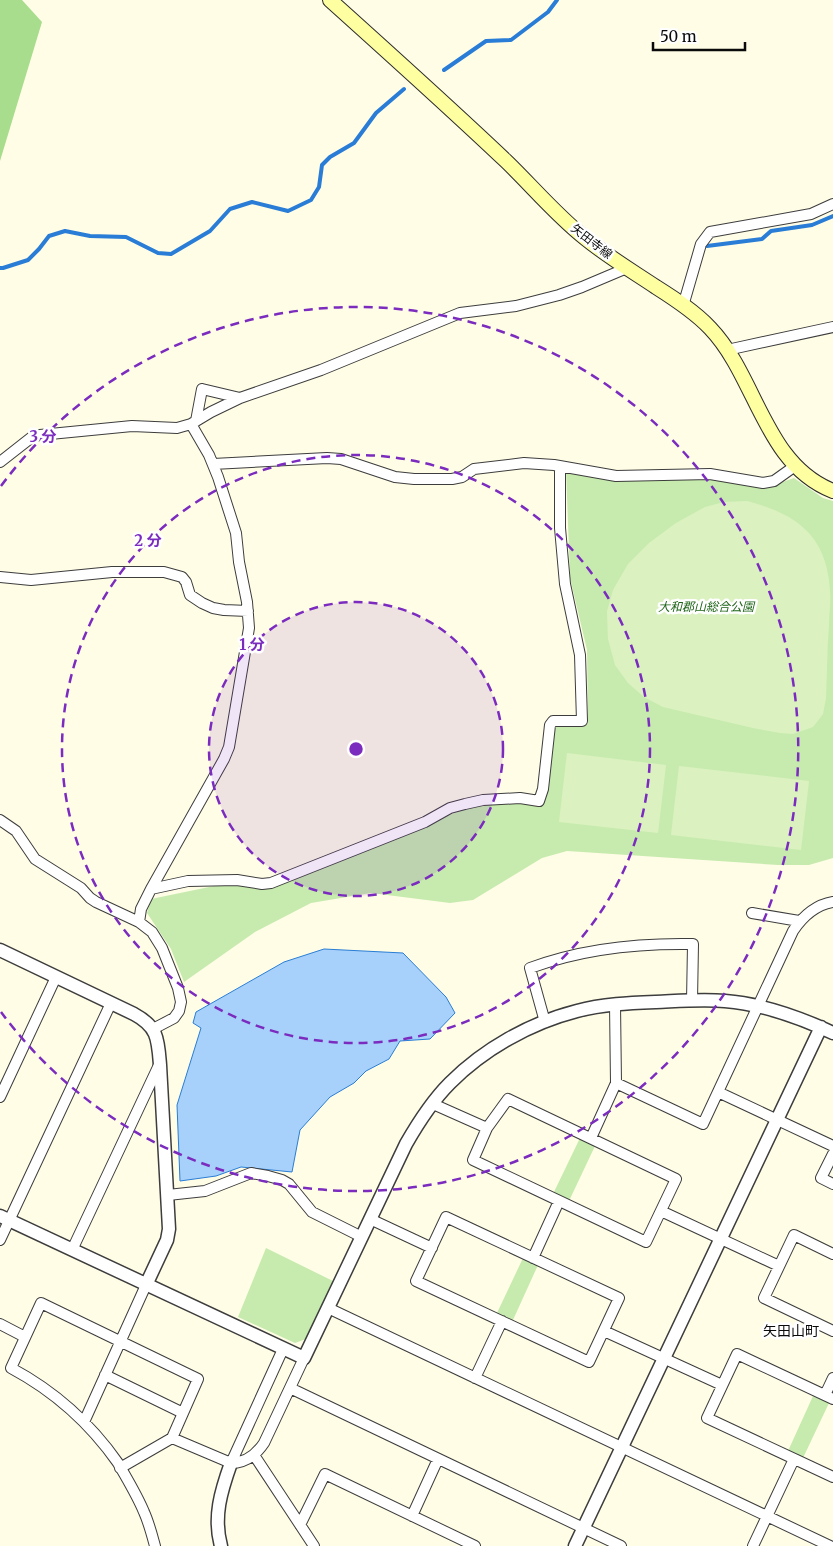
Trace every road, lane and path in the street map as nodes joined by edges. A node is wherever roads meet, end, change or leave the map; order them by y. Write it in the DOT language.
graph roads {
  1 [pos="330,0"];
  2 [pos="833,204"];
  3 [pos="627,268"];
  4 [pos="683,306"];
  5 [pos="833,327"];
  6 [pos="728,350"];
  7 [pos="240,398"];
  8 [pos="194,423"];
  9 [pos="0,462"];
  10 [pos="213,464"];
  11 [pos="560,466"];
  12 [pos="795,466"];
  13 [pos="833,491"];
  14 [pos="0,577"];
  15 [pos="248,611"];
  16 [pos="0,820"];
  17 [pos="151,888"];
  18 [pos="833,902"];
  19 [pos="752,913"];
  20 [pos="799,921"];
  21 [pos="140,922"];
  22 [pos="0,950"];
  23 [pos="56,977"];
  24 [pos="692,1001"];
  25 [pos="112,1003"];
  26 [pos="615,1004"];
  27 [pos="758,1006"];
  28 [pos="545,1022"];
  29 [pos="820,1027"];
  30 [pos="153,1029"];
  31 [pos="833,1033"];
  32 [pos="160,1065"];
  33 [pos="616,1083"];
  34 [pos="718,1092"];
  35 [pos="0,1097"];
  36 [pos="433,1104"];
  37 [pos="777,1120"];
  38 [pos="487,1128"];
  39 [pos="591,1138"];
  40 [pos="833,1146"];
  41 [pos="833,1154"];
  42 [pos="833,1184"];
  43 [pos="168,1195"];
  44 [pos="559,1201"];
  45 [pos="661,1211"];
  46 [pos="5,1218"];
  47 [pos="370,1219"];
  48 [pos="362,1237"];
  49 [pos="720,1239"];
  50 [pos="0,1240"];
  51 [pos="432,1248"];
  52 [pos="72,1250"];
  53 [pos="833,1254"];
  54 [pos="533,1258"];
  55 [pos="779,1266"];
  56 [pos="146,1284"];
  57 [pos="328,1308"];
  58 [pos="502,1321"];
  59 [pos="0,1324"];
  60 [pos="604,1330"];
  61 [pos="833,1331"];
  62 [pos="25,1337"];
  63 [pos="120,1342"];
  64 [pos="283,1349"];
  65 [pos="304,1358"];
  66 [pos="664,1358"];
  67 [pos="105,1375"];
  68 [pos="475,1378"];
  69 [pos="833,1378"];
  70 [pos="722,1386"];
  71 [pos="290,1388"];
  72 [pos="829,1397"];
  73 [pos="183,1413"];
  74 [pos="84,1422"];
  75 [pos="172,1438"];
  76 [pos="622,1447"];
  77 [pos="254,1455"];
  78 [pos="438,1459"];
  79 [pos="794,1459"];
  80 [pos="231,1463"];
  81 [pos="120,1468"];
  82 [pos="833,1477"];
  83 [pos="412,1516"];
  84 [pos="768,1516"];
  85 [pos="300,1525"];
  86 [pos="583,1528"];
  87 [pos="810,1542"];
  88 [pos="155,1546"];
  89 [pos="221,1546"];
  90 [pos="314,1546"];
  91 [pos="475,1546"];
  92 [pos="575,1546"];
  93 [pos="621,1546"];
  94 [pos="753,1546"];
  95 [pos="830,1546"];
  1 -- 3 [label="main road, 矢田寺線"];
  2 -- 4 [label="street"];
  3 -- 4 [label="main road, 矢田寺線"];
  3 -- 7 [label="street"];
  4 -- 6 [label="main road, 矢田寺線"];
  5 -- 6 [label="street"];
  6 -- 12 [label="main road, 矢田寺線"];
  7 -- 8 [label="street"];
  7 -- 8 [label="street"];
  8 -- 9 [label="street"];
  8 -- 10 [label="street"];
  10 -- 11 [label="street"];
  10 -- 15 [label="street"];
  11 -- 12 [label="street"];
  11 -- 17 [label="street"];
  12 -- 13 [label="main road, 矢田寺線"];
  14 -- 15 [label="street"];
  15 -- 17 [label="street"];
  16 -- 21 [label="street"];
  17 -- 21 [label="street"];
  18 -- 20 [label="street"];
  19 -- 20 [label="street"];
  20 -- 27 [label="street"];
  21 -- 30 [label="street"];
  22 -- 23 [label="street"];
  23 -- 25 [label="street"];
  23 -- 35 [label="street"];
  24 -- 26 [label="street"];
  24 -- 27 [label="street"];
  24 -- 28 [label="street"];
  25 -- 30 [label="street"];
  25 -- 46 [label="street"];
  26 -- 28 [label="street"];
  26 -- 33 [label="street"];
  27 -- 29 [label="street"];
  27 -- 34 [label="street"];
  28 -- 36 [label="street"];
  29 -- 31 [label="street"];
  29 -- 37 [label="street"];
  30 -- 32 [label="street"];
  32 -- 43 [label="street"];
  32 -- 52 [label="street"];
  33 -- 34 [label="street"];
  33 -- 39 [label="street"];
  34 -- 37 [label="street"];
  36 -- 38 [label="street"];
  36 -- 47 [label="street"];
  37 -- 40 [label="street"];
  37 -- 49 [label="street"];
  38 -- 39 [label="street"];
  38 -- 44 [label="street"];
  39 -- 45 [label="street"];
  41 -- 42 [label="street"];
  43 -- 48 [label="street"];
  43 -- 56 [label="street"];
  44 -- 45 [label="street"];
  44 -- 54 [label="street"];
  45 -- 49 [label="street"];
  46 -- 50 [label="street"];
  46 -- 52 [label="street"];
  47 -- 48 [label="street"];
  47 -- 51 [label="street"];
  48 -- 57 [label="street"];
  49 -- 55 [label="street"];
  49 -- 66 [label="street"];
  51 -- 54 [label="street"];
  51 -- 58 [label="street"];
  52 -- 56 [label="street"];
  53 -- 55 [label="street"];
  54 -- 60 [label="street"];
  55 -- 61 [label="street"];
  56 -- 63 [label="street"];
  56 -- 64 [label="street"];
  57 -- 65 [label="street"];
  57 -- 68 [label="street"];
  58 -- 60 [label="street"];
  58 -- 68 [label="street"];
  59 -- 62 [label="street"];
  60 -- 66 [label="street"];
  62 -- 63 [label="street"];
  62 -- 74 [label="street"];
  63 -- 67 [label="street"];
  63 -- 73 [label="street"];
  64 -- 65 [label="street"];
  64 -- 80 [label="street"];
  65 -- 71 [label="street"];
  66 -- 70 [label="street"];
  66 -- 76 [label="street"];
  67 -- 73 [label="street"];
  67 -- 74 [label="street"];
  68 -- 76 [label="street"];
  69 -- 72 [label="street"];
  70 -- 72 [label="street"];
  70 -- 79 [label="street"];
  71 -- 77 [label="street"];
  71 -- 78 [label="street"];
  73 -- 75 [label="street"];
  74 -- 81 [label="street"];
  75 -- 80 [label="street"];
  75 -- 81 [label="street"];
  76 -- 84 [label="street"];
  76 -- 86 [label="street"];
  77 -- 80 [label="street"];
  77 -- 85 [label="street"];
  78 -- 83 [label="street"];
  78 -- 86 [label="street"];
  79 -- 82 [label="street"];
  79 -- 84 [label="street"];
  80 -- 89 [label="street"];
  81 -- 88 [label="street"];
  83 -- 85 [label="street"];
  83 -- 91 [label="street"];
  84 -- 87 [label="street"];
  84 -- 94 [label="street"];
  85 -- 90 [label="street"];
  86 -- 92 [label="street"];
  86 -- 93 [label="street"];
  87 -- 95 [label="street"];
}
